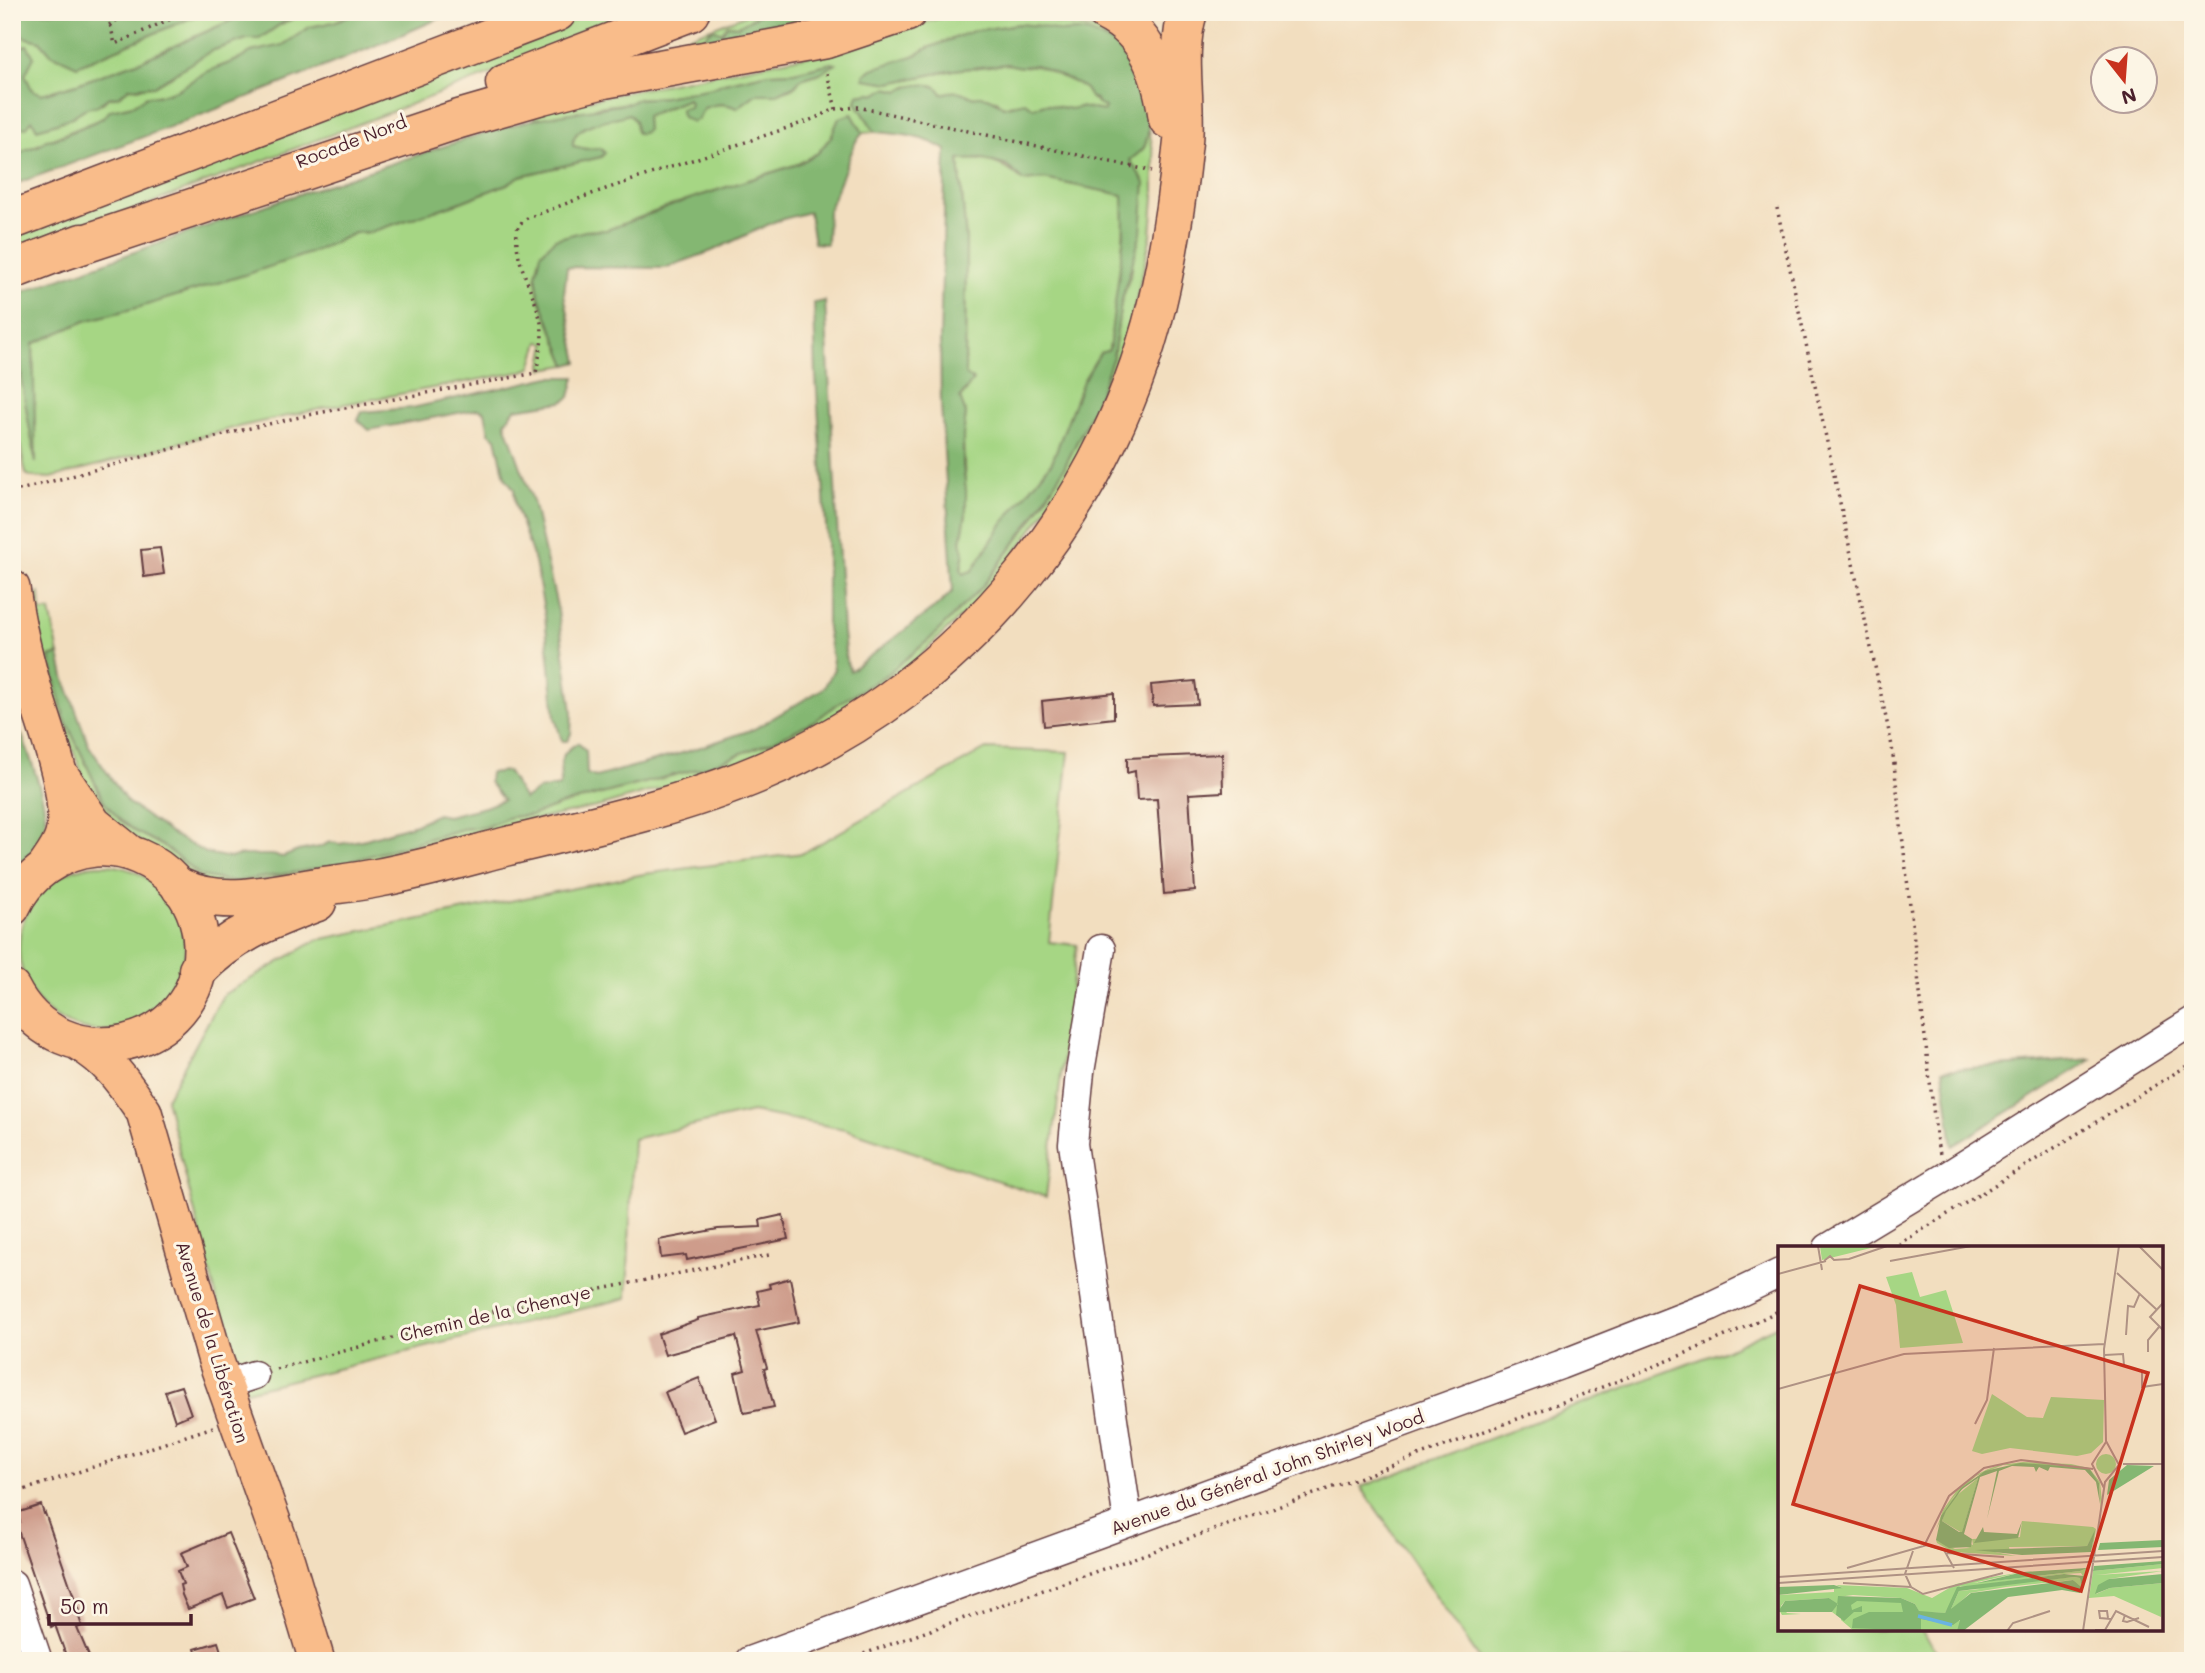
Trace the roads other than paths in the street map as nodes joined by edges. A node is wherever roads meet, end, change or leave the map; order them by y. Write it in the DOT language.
graph roads {
  1 [pos="489,12"];
  2 [pos="557,12"];
  3 [pos="690,12"];
  4 [pos="907,12"];
  5 [pos="1106,12"];
  6 [pos="1188,12"];
  7 [pos="1173,209"];
  8 [pos="12,219"];
  9 [pos="60,252"];
  10 [pos="12,270"];
  11 [pos="12,588"];
  12 [pos="59,772"];
  13 [pos="130,853"];
  14 [pos="45,867"];
  15 [pos="377,878"];
  16 [pos="181,888"];
  17 [pos="12,908"];
  18 [pos="1101,948"];
  19 [pos="198,970"];
  20 [pos="14,995"];
  21 [pos="2193,1021"];
  22 [pos="156,1030"];
  23 [pos="79,1043"];
  24 [pos="144,1112"];
  25 [pos="1831,1246"];
  26 [pos="1778,1274"];
  27 [pos="1128,1522"];
  28 [pos="12,1584"];
  29 [pos="38,1661"];
  30 [pos="317,1661"];
  31 [pos="749,1661"];
  1 -- 8 [label="highway"];
  2 -- 8 [label="highway"];
  3 -- 9 [label="highway, Rocade Nord"];
  4 -- 9 [label="highway"];
  5 -- 7 [label="highway"];
  6 -- 7 [label="highway"];
  7 -- 15 [label="highway"];
  9 -- 10 [label="highway, Rocade Nord"];
  11 -- 12 [label="main road"];
  12 -- 13 [label="main road"];
  12 -- 14 [label="main road"];
  13 -- 14 [label="main road"];
  13 -- 16 [label="main road"];
  14 -- 17 [label="main road"];
  15 -- 16 [label="highway"];
  15 -- 19 [label="highway"];
  16 -- 19 [label="main road"];
  18 -- 27 [label="street"];
  19 -- 22 [label="main road"];
  20 -- 23 [label="main road"];
  21 -- 25 [label="street"];
  22 -- 23 [label="main road"];
  22 -- 24 [label="main road"];
  23 -- 24 [label="main road, Avenue de la Libération"];
  24 -- 30 [label="main road, Avenue de la Libération"];
  26 -- 27 [label="street, Avenue du Général John Shirley Wood"];
  27 -- 31 [label="street, Avenue du Général John Shirley Wood"];
  28 -- 29 [label="street"];
}
